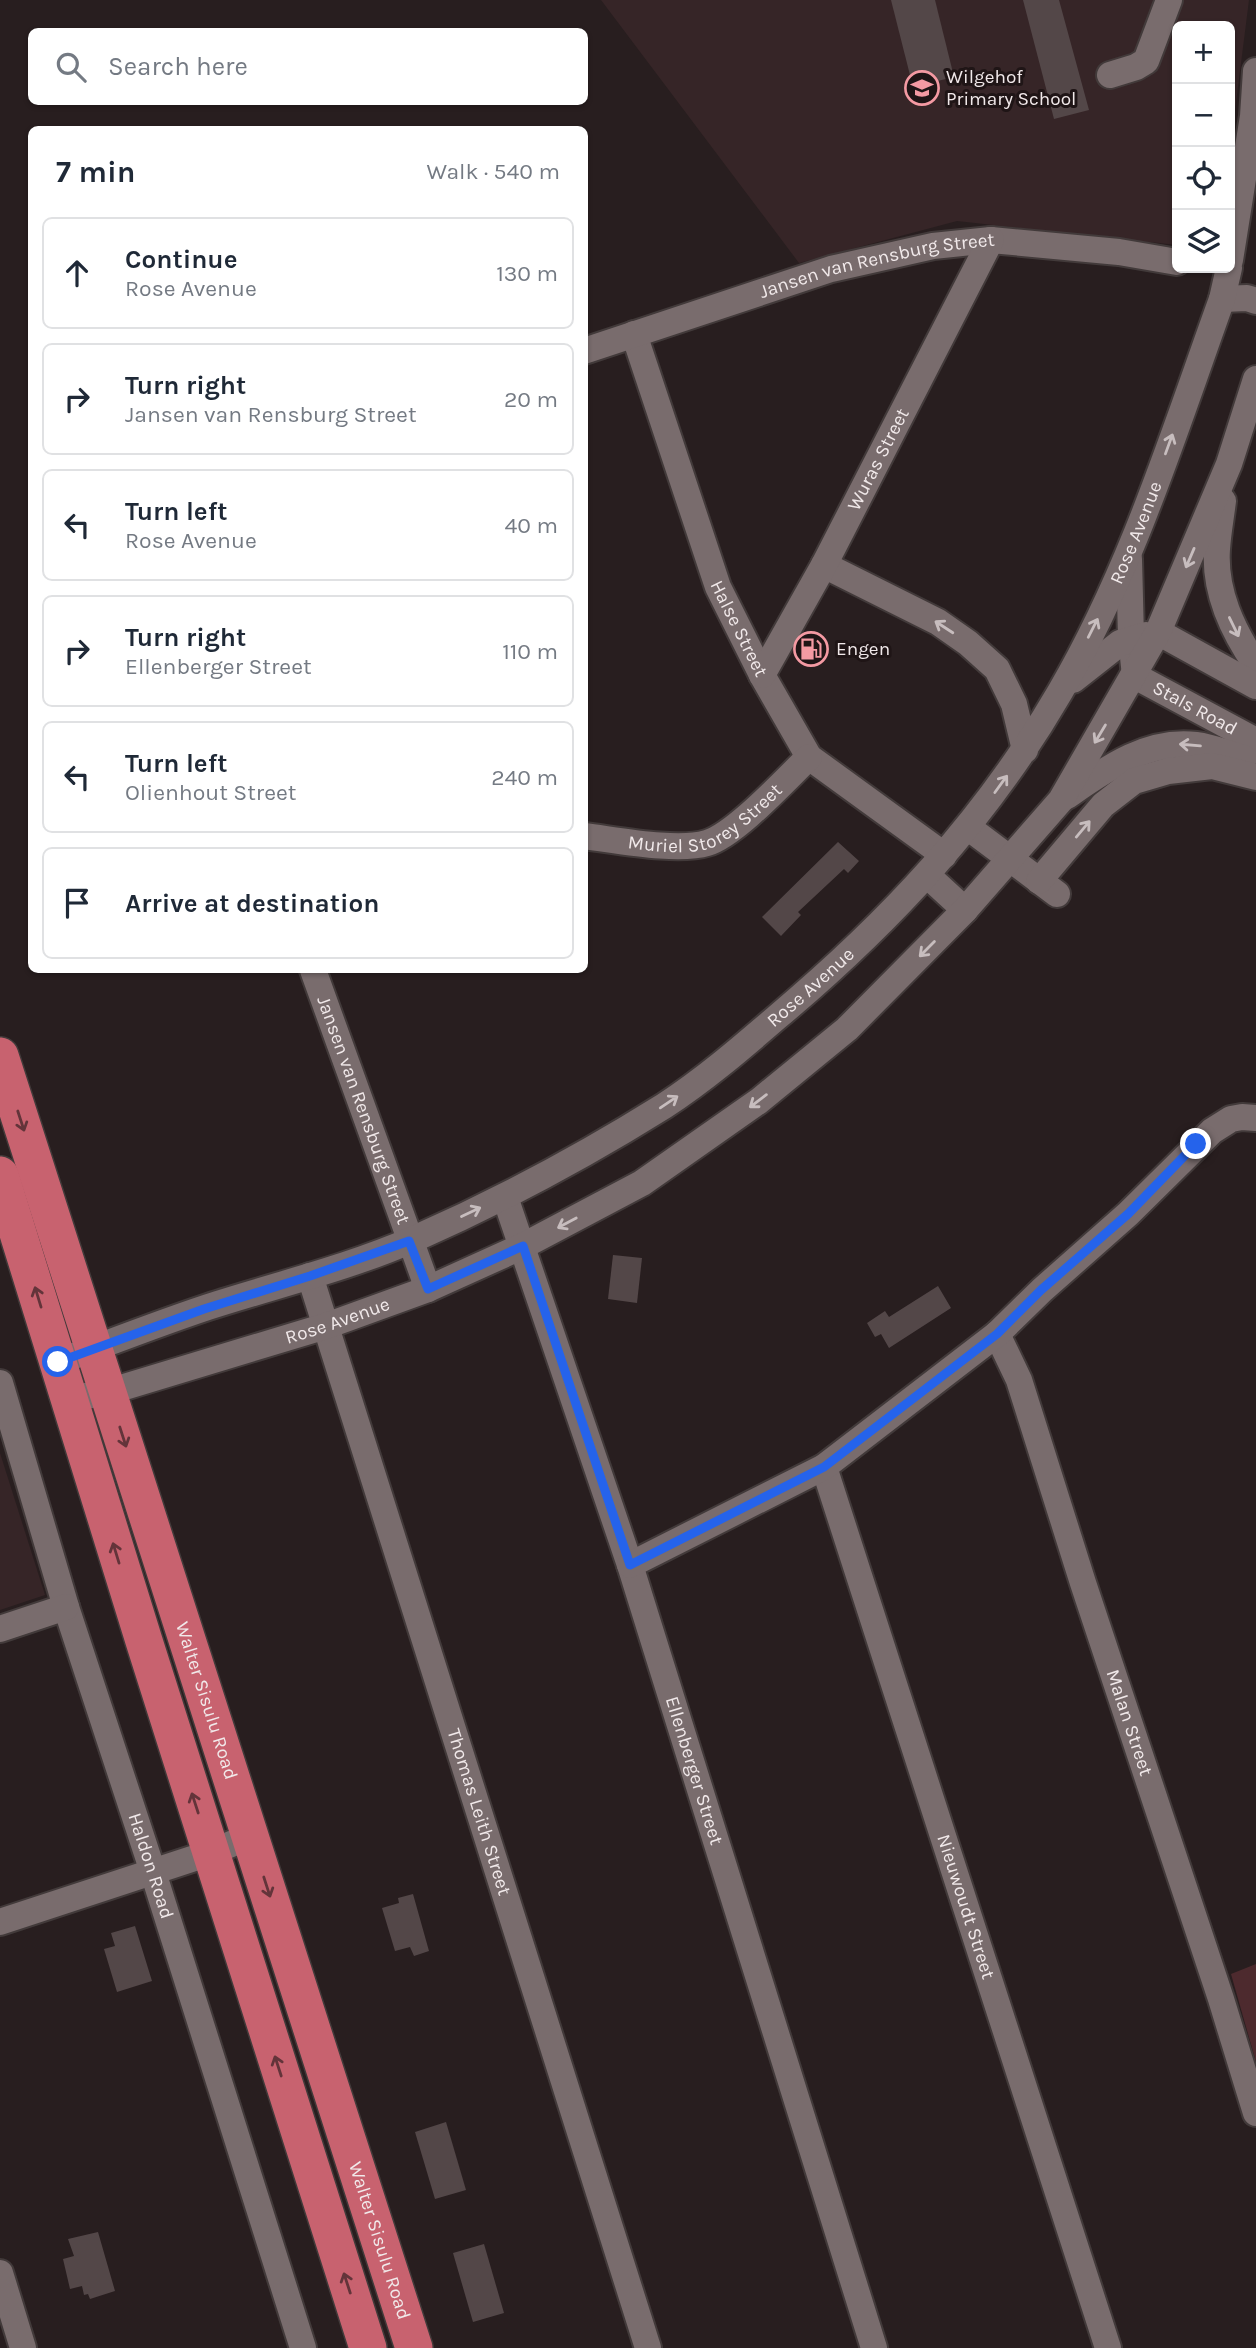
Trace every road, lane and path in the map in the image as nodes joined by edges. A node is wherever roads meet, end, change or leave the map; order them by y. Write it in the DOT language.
graph roads {
  1 [pos="1169,0"];
  2 [pos="1256,71"];
  3 [pos="1110,75"];
  4 [pos="1254,115"];
  5 [pos="1250,173"];
  6 [pos="1245,233"];
  7 [pos="991,240"];
  8 [pos="1235,248"];
  9 [pos="1172,261"];
  10 [pos="1223,273"];
  11 [pos="1222,299"];
  12 [pos="1256,301"];
  13 [pos="635,334"];
  14 [pos="588,350"];
  15 [pos="1256,379"];
  16 [pos="1228,464"];
  17 [pos="1129,554"];
  18 [pos="824,565"];
  19 [pos="1158,632"];
  20 [pos="1131,638"];
  21 [pos="1256,665"];
  22 [pos="762,675"];
  23 [pos="1135,676"];
  24 [pos="1256,686"];
  25 [pos="1062,689"];
  26 [pos="1256,741"];
  27 [pos="1025,750"];
  28 [pos="810,757"];
  29 [pos="1256,761"];
  30 [pos="1256,777"];
  31 [pos="1061,800"];
  32 [pos="969,828"];
  33 [pos="588,836"];
  34 [pos="944,855"];
  35 [pos="1010,860"];
  36 [pos="927,875"];
  37 [pos="965,910"];
  38 [pos="314,973"];
  39 [pos="2,1067"];
  40 [pos="1256,1118"];
  41 [pos="0,1175"];
  42 [pos="505,1197"];
  43 [pos="409,1241"];
  44 [pos="523,1246"];
  45 [pos="310,1276"];
  46 [pos="428,1289"];
  47 [pos="326,1326"];
  48 [pos="997,1334"];
  49 [pos="95,1348"];
  50 [pos="58,1362"];
  51 [pos="0,1383"];
  52 [pos="108,1391"];
  53 [pos="69,1400"];
  54 [pos="824,1467"];
  55 [pos="630,1565"];
  56 [pos="169,1581"];
  57 [pos="129,1592"];
  58 [pos="66,1607"];
  59 [pos="0,1629"];
  60 [pos="250,1836"];
  61 [pos="211,1853"];
  62 [pos="153,1872"];
  63 [pos="0,1922"];
  64 [pos="1256,2113"];
  65 [pos="346,2135"];
  66 [pos="303,2146"];
  67 [pos="0,2273"];
  68 [pos="23,2348"];
  69 [pos="303,2348"];
  70 [pos="368,2348"];
  71 [pos="414,2348"];
  72 [pos="648,2348"];
  73 [pos="874,2348"];
  74 [pos="1108,2348"];
  1 -- 3 [label="street"];
  2 -- 4 [label="street, Rose Avenue"];
  4 -- 5 [label="street, Rose Avenue"];
  5 -- 6 [label="street, Rose Avenue"];
  6 -- 8 [label="street, Rose Avenue"];
  7 -- 9 [label="street, Jansen van Rensburg Street"];
  7 -- 13 [label="street, Jansen van Rensburg Street"];
  7 -- 18 [label="street, Wuras Street"];
  10 -- 11 [label="street, Rose Avenue"];
  11 -- 12 [label="street"];
  17 -- 11 [label="street, Rose Avenue, one-way"];
  13 -- 14 [label="street, Jansen van Rensburg Street"];
  13 -- 22 [label="street, Halse Street"];
  15 -- 16 [label="street, Rose Avenue"];
  16 -- 19 [label="street, Rose Avenue, one-way"];
  16 -- 21 [label="street, one-way"];
  17 -- 20 [label="street"];
  25 -- 17 [label="street, Rose Avenue, one-way"];
  18 -- 22 [label="street, Wuras Street"];
  27 -- 18 [label="street, one-way"];
  19 -- 20 [label="street"];
  19 -- 23 [label="street, Rose Avenue"];
  19 -- 24 [label="street"];
  20 -- 23 [label="street"];
  20 -- 25 [label="street"];
  22 -- 28 [label="street, Halse Street"];
  23 -- 26 [label="street, Stals Road"];
  23 -- 31 [label="street, Rose Avenue, one-way"];
  25 -- 27 [label="street, Rose Avenue"];
  32 -- 27 [label="street, Rose Avenue, one-way"];
  28 -- 33 [label="street, Muriel Storey Street"];
  28 -- 34 [label="street, Halse Street"];
  29 -- 31 [label="street, one-way"];
  35 -- 30 [label="street, one-way"];
  31 -- 35 [label="street, Rose Avenue"];
  32 -- 34 [label="street, Rose Avenue"];
  32 -- 35 [label="street"];
  34 -- 36 [label="street, Rose Avenue"];
  35 -- 37 [label="street, Rose Avenue"];
  36 -- 37 [label="street"];
  42 -- 36 [label="street, Rose Avenue, one-way"];
  37 -- 44 [label="street, Rose Avenue, one-way"];
  38 -- 43 [label="street, Jansen van Rensburg Street"];
  39 -- 49 [label="highway, Walter Sisulu Road, one-way"];
  40 -- 48 [label="street"];
  50 -- 41 [label="highway, one-way"];
  43 -- 42 [label="street, Rose Avenue, one-way"];
  42 -- 44 [label="street, Ellenberger Street"];
  43 -- 45 [label="street, Rose Avenue"];
  43 -- 46 [label="street, Jansen van Rensburg Street"];
  44 -- 46 [label="street, Rose Avenue"];
  44 -- 55 [label="street, Ellenberger Street"];
  45 -- 47 [label="street, Thomas Leith Street"];
  45 -- 49 [label="street, Rose Avenue"];
  46 -- 47 [label="street, Rose Avenue"];
  47 -- 52 [label="street, Rose Avenue"];
  47 -- 72 [label="street, Thomas Leith Street"];
  48 -- 54 [label="street"];
  48 -- 64 [label="street, Malan Street"];
  49 -- 50 [label="street, Rose Avenue"];
  49 -- 52 [label="highway, Walter Sisulu Road"];
  50 -- 53 [label="highway"];
  51 -- 58 [label="street, Haldon Road"];
  52 -- 53 [label="street, Rose Avenue"];
  52 -- 56 [label="highway, Walter Sisulu Road, one-way"];
  57 -- 53 [label="highway, one-way"];
  54 -- 55 [label="street"];
  54 -- 74 [label="street, Nieuwoudt Street"];
  55 -- 73 [label="street, Ellenberger Street"];
  56 -- 57 [label="highway"];
  56 -- 60 [label="highway, Walter Sisulu Road"];
  61 -- 57 [label="highway, one-way"];
  58 -- 59 [label="street"];
  58 -- 62 [label="street, Haldon Road"];
  60 -- 61 [label="street"];
  60 -- 65 [label="highway, Walter Sisulu Road, one-way"];
  61 -- 62 [label="street"];
  66 -- 61 [label="highway, one-way"];
  62 -- 63 [label="street"];
  62 -- 69 [label="street, Haldon Road"];
  65 -- 66 [label="highway"];
  65 -- 71 [label="highway, Walter Sisulu Road"];
  70 -- 66 [label="highway, one-way"];
  67 -- 68 [label="street"];
}
